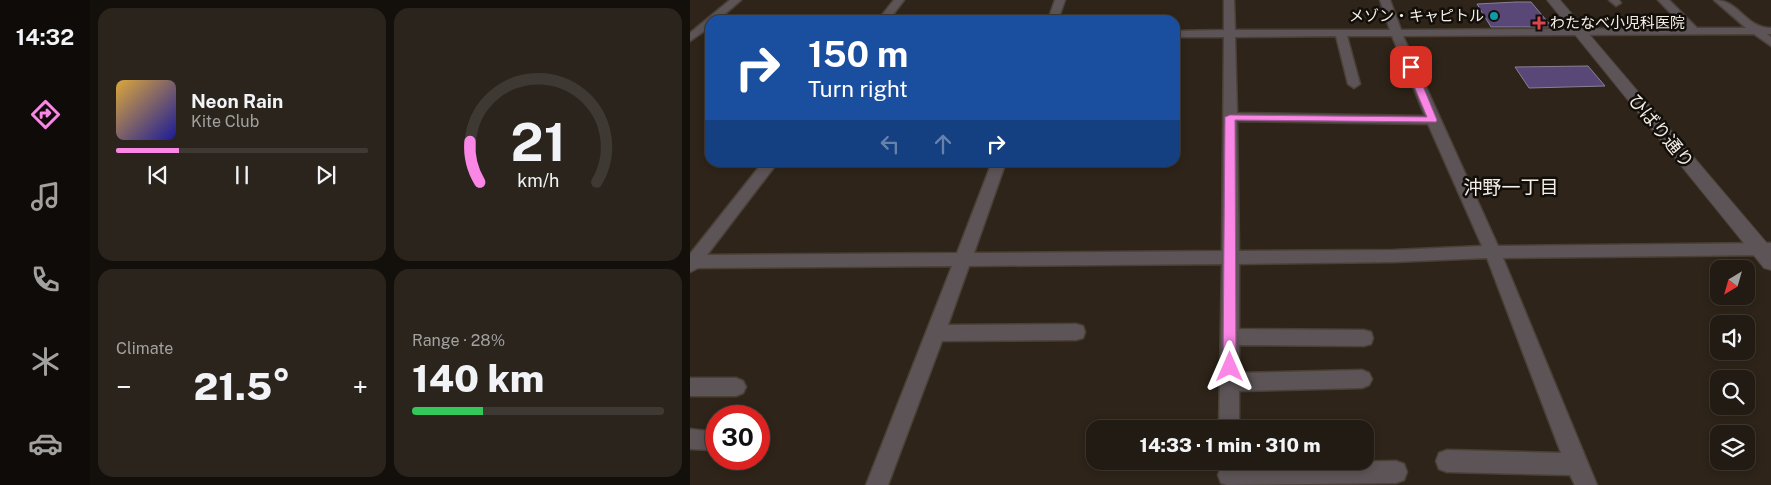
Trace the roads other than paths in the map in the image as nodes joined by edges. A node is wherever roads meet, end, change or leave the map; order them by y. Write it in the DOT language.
graph roads {
  1 [pos="736,0"];
  2 [pos="899,0"];
  3 [pos="1060,0"];
  4 [pos="1228,0"];
  5 [pos="1385,0"];
  6 [pos="1552,0"];
  7 [pos="1664,0"];
  8 [pos="1720,0"];
  9 [pos="718,15"];
  10 [pos="887,15"];
  11 [pos="1055,15"];
  12 [pos="705,26"];
  13 [pos="1577,31"];
  14 [pos="1756,31"];
  15 [pos="1771,31"];
  16 [pos="1341,32"];
  17 [pos="1396,32"];
  18 [pos="1695,32"];
  19 [pos="1228,33"];
  20 [pos="1180,34"];
  21 [pos="690,37"];
  22 [pos="705,37"];
  23 [pos="1771,43"];
  24 [pos="1354,84"];
  25 [pos="1230,117"];
  26 [pos="1432,120"];
  27 [pos="767,167"];
  28 [pos="997,167"];
  29 [pos="1492,252"];
  30 [pos="1767,253"];
  31 [pos="1230,257"];
  32 [pos="963,259"];
  33 [pos="691,263"];
  34 [pos="1076,332"];
  35 [pos="936,333"];
  36 [pos="1230,337"];
  37 [pos="1364,338"];
  38 [pos="1362,380"];
  39 [pos="1229,382"];
  40 [pos="690,387"];
  41 [pos="736,387"];
  42 [pos="1229,420"];
  43 [pos="1447,461"];
  44 [pos="1577,464"];
  45 [pos="1396,472"];
  46 [pos="1229,474"];
  47 [pos="877,485"];
  48 [pos="1586,485"];
  1 -- 9 [label="street"];
  2 -- 10 [label="street"];
  3 -- 11 [label="street"];
  4 -- 19 [label="street"];
  5 -- 17 [label="street"];
  6 -- 13 [label="street, ひばり通り"];
  7 -- 18 [label="street"];
  8 -- 14 [label="street"];
  12 -- 21 [label="street"];
  13 -- 17 [label="street"];
  13 -- 18 [label="street"];
  13 -- 30 [label="street, ひばり通り"];
  14 -- 15 [label="street"];
  14 -- 18 [label="street"];
  14 -- 23 [label="street"];
  16 -- 17 [label="street"];
  16 -- 19 [label="street"];
  16 -- 24 [label="street"];
  17 -- 26 [label="street"];
  19 -- 20 [label="street"];
  19 -- 25 [label="street"];
  21 -- 22 [label="street"];
  25 -- 26 [label="street"];
  25 -- 31 [label="street"];
  26 -- 29 [label="street"];
  27 -- 33 [label="street"];
  28 -- 32 [label="street"];
  29 -- 30 [label="street"];
  29 -- 31 [label="street"];
  29 -- 44 [label="street"];
  31 -- 32 [label="street"];
  31 -- 36 [label="street"];
  32 -- 33 [label="street"];
  32 -- 35 [label="street"];
  34 -- 35 [label="street"];
  35 -- 47 [label="street"];
  36 -- 37 [label="street"];
  36 -- 39 [label="street"];
  38 -- 39 [label="street"];
  39 -- 42 [label="street"];
  40 -- 41 [label="street"];
  43 -- 44 [label="street"];
  44 -- 48 [label="street"];
  45 -- 46 [label="street"];
}
